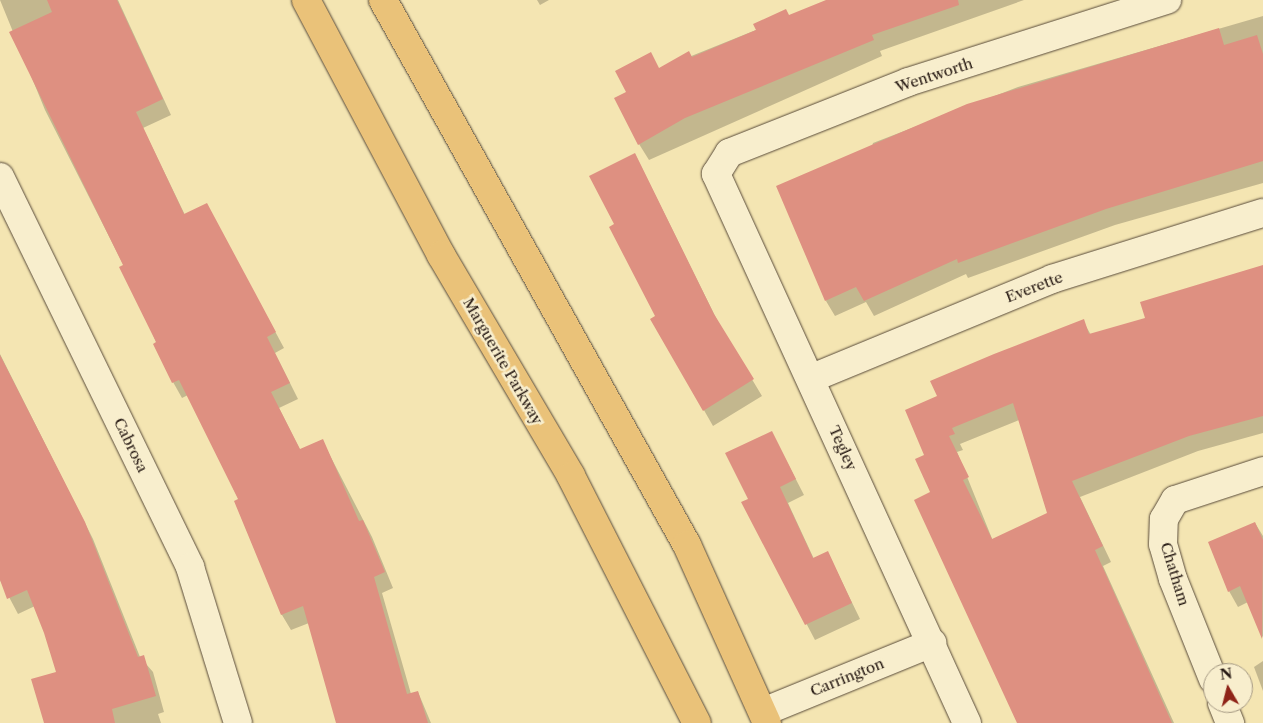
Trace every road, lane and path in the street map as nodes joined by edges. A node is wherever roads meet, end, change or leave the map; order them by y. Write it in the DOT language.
graph roads {
  1 [pos="306,0"];
  2 [pos="383,0"];
  3 [pos="1167,0"];
  4 [pos="716,174"];
  5 [pos="0,177"];
  6 [pos="1263,213"];
  7 [pos="812,378"];
  8 [pos="1263,471"];
  9 [pos="932,643"];
  10 [pos="1207,663"];
  11 [pos="765,718"];
  12 [pos="238,723"];
  13 [pos="697,723"];
  14 [pos="967,723"];
  1 -- 13 [label="main road, Marguerite Parkway"];
  2 -- 11 [label="main road"];
  3 -- 4 [label="street, Wentworth"];
  4 -- 7 [label="street, Tegley"];
  5 -- 12 [label="street, Cabrosa"];
  6 -- 7 [label="street, Everette"];
  7 -- 9 [label="street, Tegley"];
  8 -- 10 [label="street, Chatham"];
  9 -- 11 [label="street, Carrington"];
  9 -- 14 [label="street, Tegley"];
}
